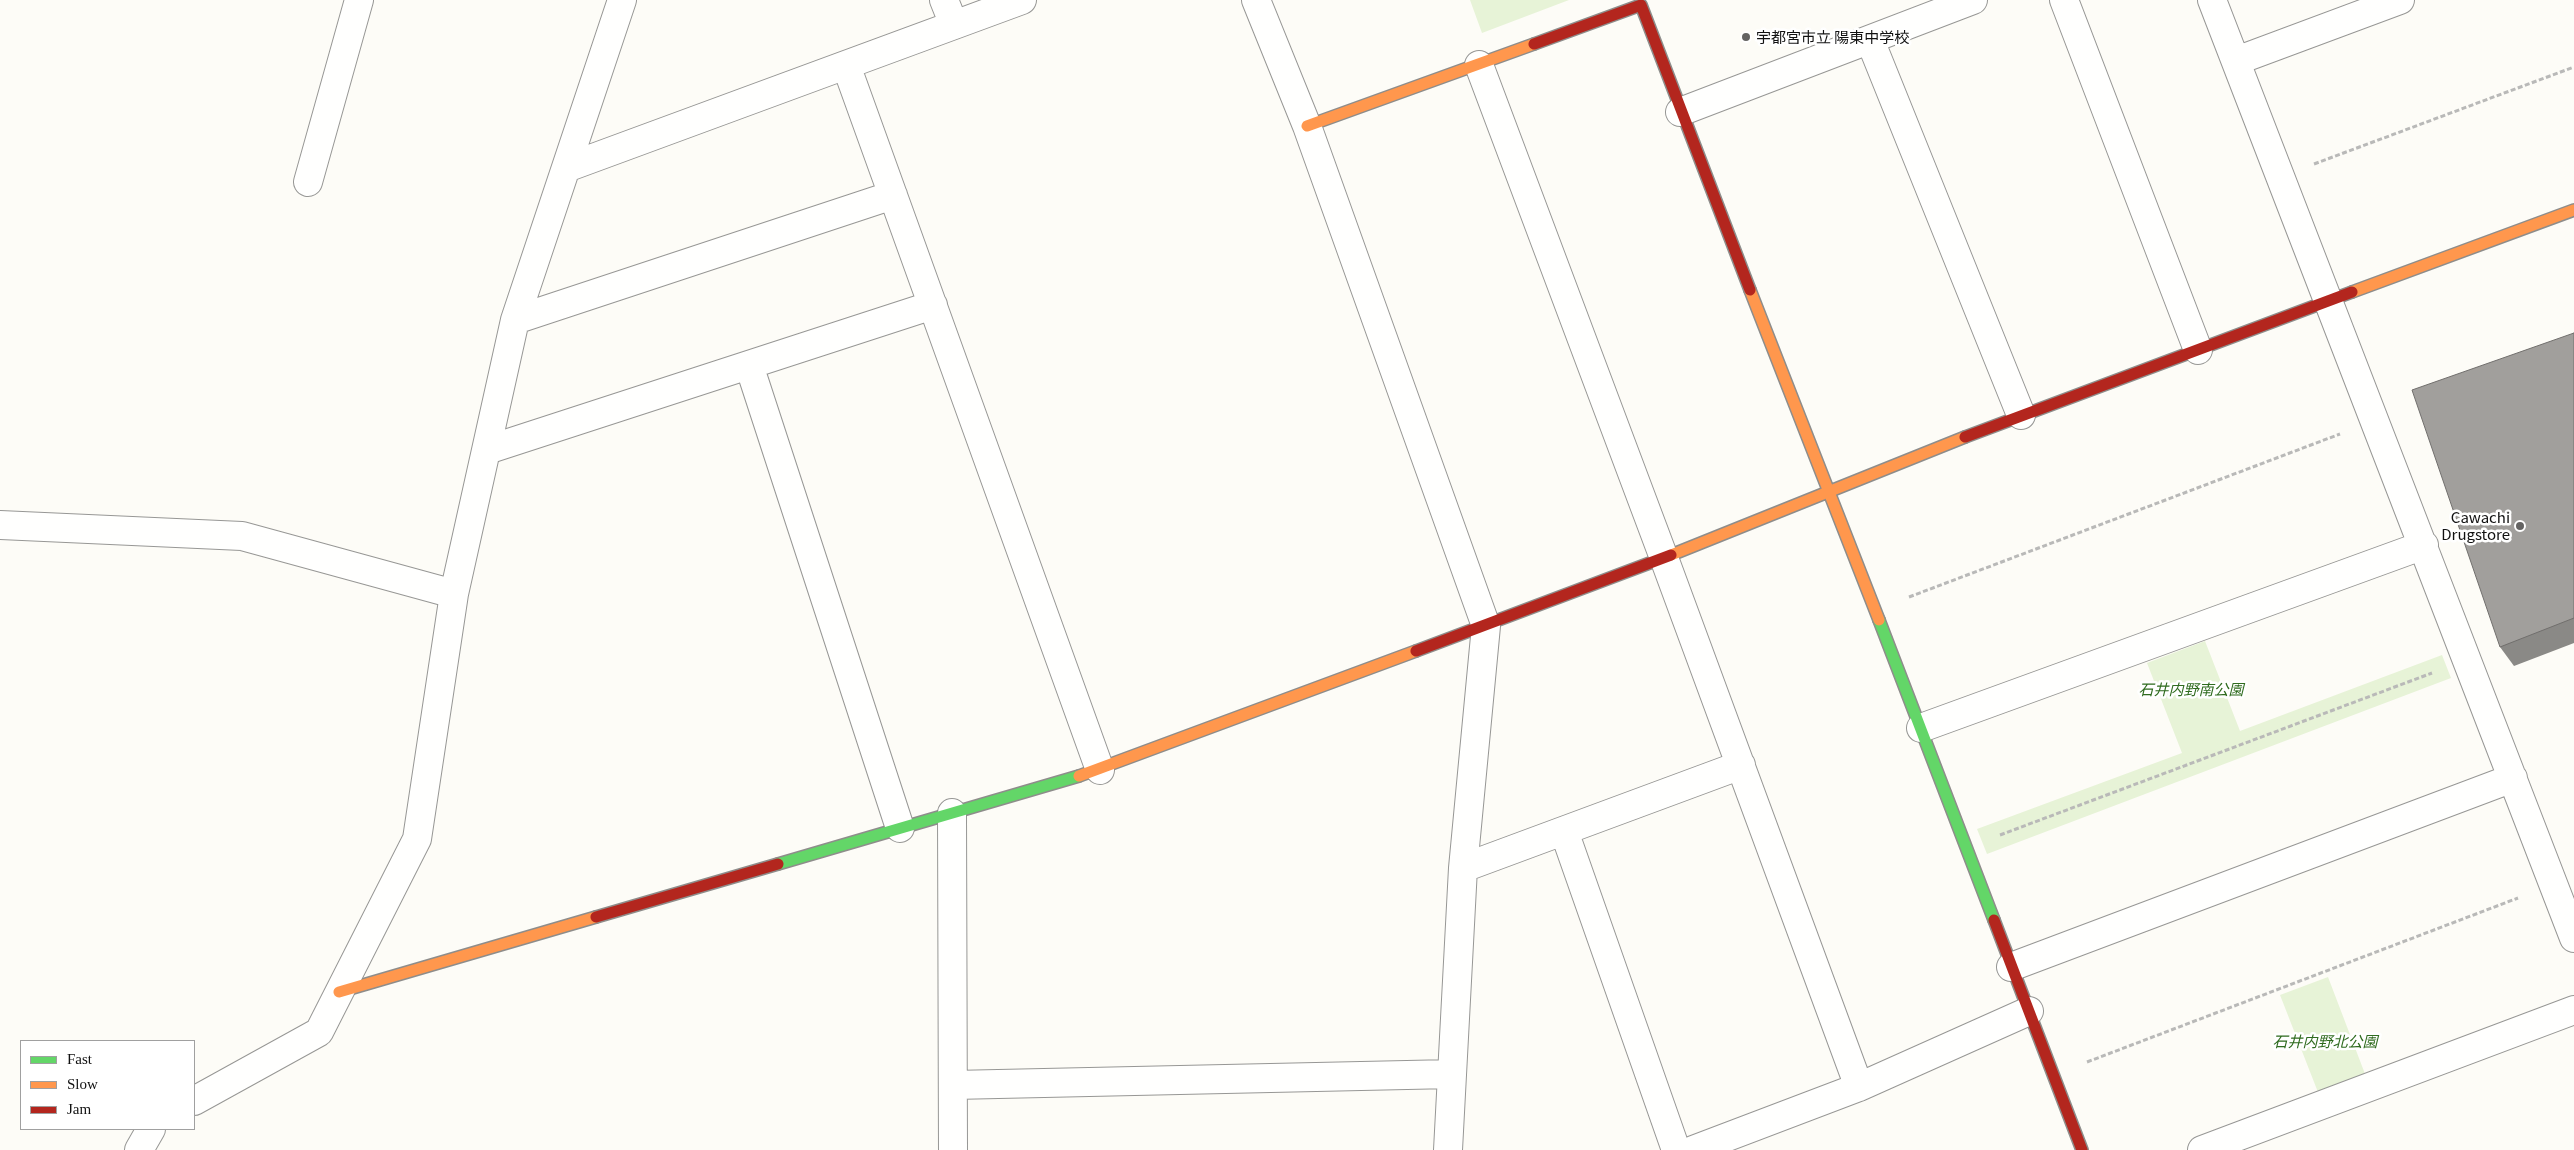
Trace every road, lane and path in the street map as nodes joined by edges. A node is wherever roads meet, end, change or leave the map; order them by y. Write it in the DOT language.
graph roads {
  1 [pos="359,0"];
  2 [pos="622,0"];
  3 [pos="944,0"];
  4 [pos="1022,0"];
  5 [pos="1256,0"];
  6 [pos="1973,0"];
  7 [pos="2064,0"];
  8 [pos="2212,0"];
  9 [pos="2400,0"];
  10 [pos="954,25"];
  11 [pos="1870,40"];
  12 [pos="2236,61"];
  13 [pos="846,65"];
  14 [pos="1479,65"];
  15 [pos="2574,68"];
  16 [pos="1680,112"];
  17 [pos="1307,126"];
  18 [pos="566,168"];
  19 [pos="2280,176"];
  20 [pos="308,182"];
  21 [pos="893,195"];
  22 [pos="2574,210"];
  23 [pos="2328,301"];
  24 [pos="932,305"];
  25 [pos="515,320"];
  26 [pos="2198,350"];
  27 [pos="749,365"];
  28 [pos="2021,415"];
  29 [pos="2376,421"];
  30 [pos="487,450"];
  31 [pos="1827,492"];
  32 [pos="0,525"];
  33 [pos="2424,545"];
  34 [pos="1664,558"];
  35 [pos="454,594"];
  36 [pos="1875,610"];
  37 [pos="1486,626"];
  38 [pos="2468,659"];
  39 [pos="1921,728"];
  40 [pos="1741,765"];
  41 [pos="1100,770"];
  42 [pos="2513,778"];
  43 [pos="952,813"];
  44 [pos="900,828"];
  45 [pos="1564,831"];
  46 [pos="1965,849"];
  47 [pos="1462,868"];
  48 [pos="2554,884"];
  49 [pos="2574,938"];
  50 [pos="2011,967"];
  51 [pos="339,992"];
  52 [pos="2574,1010"];
  53 [pos="2029,1011"];
  54 [pos="1452,1074"];
  55 [pos="2054,1075"];
  56 [pos="953,1085"];
  57 [pos="1860,1088"];
  58 [pos="195,1100"];
  59 [pos="150,1130"];
  60 [pos="139,1150"];
  61 [pos="953,1150"];
  62 [pos="1448,1150"];
  63 [pos="1676,1150"];
  64 [pos="1694,1150"];
  65 [pos="2082,1150"];
  66 [pos="2202,1150"];
  1 -- 20 [label="street"];
  2 -- 18 [label="street"];
  3 -- 10 [label="street"];
  4 -- 10 [label="street"];
  5 -- 17 [label="street"];
  6 -- 11 [label="street"];
  7 -- 26 [label="street"];
  8 -- 12 [label="street"];
  9 -- 12 [label="street"];
  10 -- 13 [label="street"];
  11 -- 16 [label="street"];
  11 -- 28 [label="street"];
  12 -- 19 [label="street"];
  13 -- 18 [label="street"];
  13 -- 21 [label="street"];
  14 -- 16 [label="street"];
  14 -- 17 [label="street"];
  14 -- 34 [label="street"];
  15 -- 19 [label="path"];
  16 -- 31 [label="street"];
  17 -- 37 [label="street"];
  18 -- 25 [label="street"];
  19 -- 23 [label="street"];
  21 -- 24 [label="street"];
  21 -- 25 [label="street"];
  22 -- 23 [label="street"];
  23 -- 26 [label="street"];
  23 -- 29 [label="street"];
  24 -- 27 [label="street"];
  24 -- 41 [label="street"];
  25 -- 30 [label="street"];
  26 -- 28 [label="street"];
  27 -- 30 [label="street"];
  27 -- 44 [label="street"];
  28 -- 31 [label="street"];
  29 -- 33 [label="street"];
  29 -- 36 [label="path"];
  30 -- 35 [label="street"];
  31 -- 34 [label="street"];
  31 -- 36 [label="street"];
  32 -- 35 [label="street"];
  33 -- 38 [label="street"];
  33 -- 39 [label="street"];
  34 -- 37 [label="street"];
  34 -- 40 [label="street"];
  35 -- 51 [label="street"];
  36 -- 39 [label="street"];
  37 -- 41 [label="street"];
  37 -- 47 [label="street"];
  38 -- 42 [label="street"];
  38 -- 46 [label="path"];
  39 -- 46 [label="street"];
  40 -- 45 [label="street"];
  40 -- 57 [label="street"];
  41 -- 43 [label="street"];
  42 -- 48 [label="street"];
  42 -- 50 [label="street"];
  43 -- 44 [label="street"];
  43 -- 56 [label="street"];
  44 -- 51 [label="street"];
  45 -- 47 [label="street"];
  45 -- 63 [label="street"];
  46 -- 50 [label="street"];
  47 -- 54 [label="street"];
  48 -- 49 [label="street"];
  48 -- 55 [label="path"];
  50 -- 53 [label="street"];
  51 -- 58 [label="street"];
  52 -- 66 [label="street"];
  53 -- 55 [label="street"];
  53 -- 57 [label="street"];
  54 -- 56 [label="street"];
  54 -- 62 [label="street"];
  55 -- 65 [label="street"];
  56 -- 61 [label="street"];
  57 -- 64 [label="street"];
  59 -- 60 [label="street"];
}
